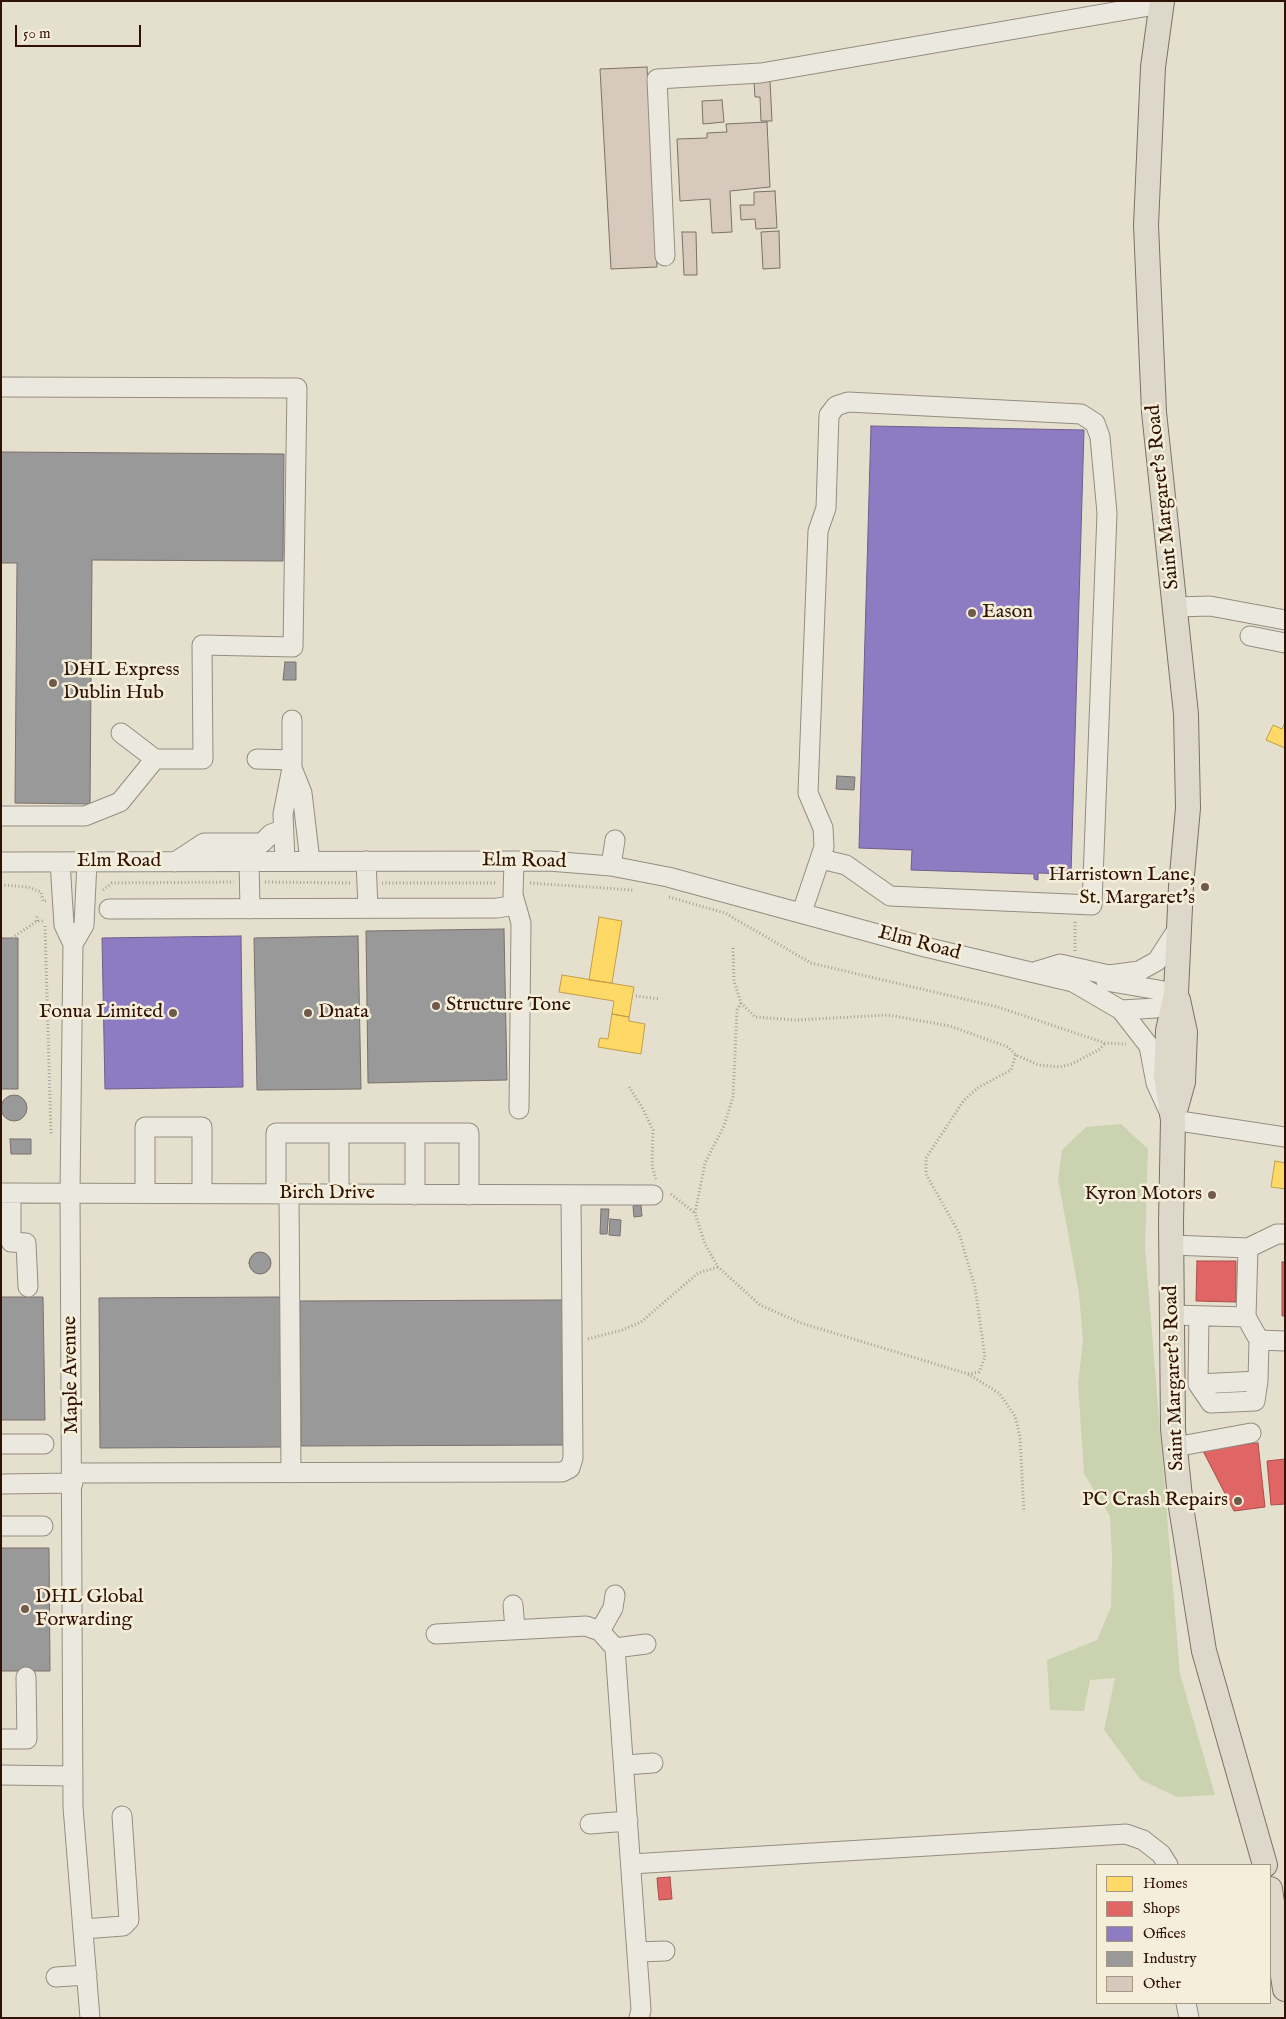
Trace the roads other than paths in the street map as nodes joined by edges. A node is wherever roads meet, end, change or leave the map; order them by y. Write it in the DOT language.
graph roads {
  1 [pos="1162,3"];
  2 [pos="665,256"];
  3 [pos="1,387"];
  4 [pos="1176,607"];
  5 [pos="1285,620"];
  6 [pos="1250,636"];
  7 [pos="1285,643"];
  8 [pos="292,720"];
  9 [pos="121,733"];
  10 [pos="155,759"];
  11 [pos="257,760"];
  12 [pos="292,764"];
  13 [pos="1,816"];
  14 [pos="282,830"];
  15 [pos="615,840"];
  16 [pos="821,859"];
  17 [pos="249,861"];
  18 [pos="286,861"];
  19 [pos="310,861"];
  20 [pos="366,861"];
  21 [pos="514,861"];
  22 [pos="1,862"];
  23 [pos="60,862"];
  24 [pos="87,862"];
  25 [pos="175,862"];
  26 [pos="611,866"];
  27 [pos="516,905"];
  28 [pos="368,908"];
  29 [pos="109,909"];
  30 [pos="250,909"];
  31 [pos="802,912"];
  32 [pos="1179,927"];
  33 [pos="73,944"];
  34 [pos="1032,972"];
  35 [pos="1073,982"];
  36 [pos="1176,993"];
  37 [pos="1121,1010"];
  38 [pos="519,1109"];
  39 [pos="1173,1120"];
  40 [pos="339,1133"];
  41 [pos="416,1133"];
  42 [pos="1285,1137"];
  43 [pos="660,1191"];
  44 [pos="6,1193"];
  45 [pos="70,1193"];
  46 [pos="145,1193"];
  47 [pos="202,1194"];
  48 [pos="282,1194"];
  49 [pos="339,1194"];
  50 [pos="415,1194"];
  51 [pos="468,1195"];
  52 [pos="571,1195"];
  53 [pos="1285,1234"];
  54 [pos="6,1242"];
  55 [pos="1172,1246"];
  56 [pos="1248,1248"];
  57 [pos="28,1287"];
  58 [pos="1172,1315"];
  59 [pos="1199,1316"];
  60 [pos="1246,1317"];
  61 [pos="1259,1340"];
  62 [pos="1285,1341"];
  63 [pos="1251,1433"];
  64 [pos="1,1444"];
  65 [pos="44,1444"];
  66 [pos="1175,1446"];
  67 [pos="290,1473"];
  68 [pos="73,1478"];
  69 [pos="1,1484"];
  70 [pos="1,1526"];
  71 [pos="44,1526"];
  72 [pos="615,1595"];
  73 [pos="513,1605"];
  74 [pos="516,1630"];
  75 [pos="600,1631"];
  76 [pos="436,1634"];
  77 [pos="646,1644"];
  78 [pos="615,1648"];
  79 [pos="26,1677"];
  80 [pos="1,1740"];
  81 [pos="653,1763"];
  82 [pos="624,1765"];
  83 [pos="1,1775"];
  84 [pos="72,1776"];
  85 [pos="122,1816"];
  86 [pos="628,1821"];
  87 [pos="590,1824"];
  88 [pos="631,1864"];
  89 [pos="1167,1864"];
  90 [pos="1264,1864"];
  91 [pos="1271,1896"];
  92 [pos="83,1929"];
  93 [pos="665,1951"];
  94 [pos="637,1952"];
  95 [pos="87,1975"];
  96 [pos="56,1977"];
  97 [pos="1285,1989"];
  98 [pos="1186,2004"];
  99 [pos="90,2018"];
  100 [pos="639,2018"];
  101 [pos="1189,2018"];
  1 -- 2 [label="street"];
  1 -- 4 [label="main road, Saint Margaret's Road"];
  3 -- 10 [label="street"];
  4 -- 5 [label="street"];
  4 -- 32 [label="main road, Saint Margaret's Road"];
  6 -- 7 [label="street"];
  8 -- 12 [label="street"];
  9 -- 10 [label="street"];
  10 -- 13 [label="street"];
  11 -- 12 [label="street"];
  12 -- 14 [label="street"];
  12 -- 19 [label="street"];
  14 -- 18 [label="street"];
  14 -- 25 [label="street"];
  15 -- 26 [label="street"];
  16 -- 16 [label="street"];
  16 -- 31 [label="street"];
  17 -- 18 [label="street, Elm Road"];
  17 -- 25 [label="street, Elm Road"];
  17 -- 30 [label="street"];
  18 -- 19 [label="street, Elm Road"];
  19 -- 20 [label="street, Elm Road"];
  20 -- 21 [label="street, Elm Road"];
  20 -- 28 [label="street"];
  21 -- 26 [label="street, Elm Road"];
  21 -- 27 [label="street"];
  22 -- 23 [label="street, Elm Road"];
  23 -- 24 [label="street, Elm Road"];
  23 -- 33 [label="street, Maple Avenue"];
  24 -- 25 [label="street, Elm Road"];
  24 -- 33 [label="street, Maple Avenue"];
  26 -- 31 [label="street, Elm Road"];
  27 -- 28 [label="street"];
  27 -- 38 [label="street"];
  28 -- 30 [label="street"];
  29 -- 30 [label="street"];
  31 -- 34 [label="street, Elm Road"];
  32 -- 34 [label="street, Elm Road"];
  32 -- 36 [label="main road, Saint Margaret's Road"];
  33 -- 45 [label="street, Maple Avenue"];
  34 -- 35 [label="street, Elm Road"];
  35 -- 36 [label="street, Elm Road"];
  35 -- 37 [label="street, Elm Road"];
  36 -- 37 [label="street"];
  36 -- 39 [label="main road, Saint Margaret's Road"];
  37 -- 39 [label="street, Elm Road"];
  39 -- 42 [label="street"];
  39 -- 55 [label="main road, Saint Margaret's Road"];
  40 -- 41 [label="street"];
  40 -- 48 [label="street"];
  40 -- 49 [label="street"];
  41 -- 50 [label="street"];
  41 -- 51 [label="street"];
  43 -- 52 [label="street, Birch Drive"];
  44 -- 45 [label="street, Birch Drive"];
  44 -- 54 [label="street"];
  45 -- 46 [label="street, Birch Drive"];
  45 -- 68 [label="street, Maple Avenue"];
  46 -- 47 [label="street, Birch Drive"];
  46 -- 47 [label="street"];
  47 -- 48 [label="street, Birch Drive"];
  48 -- 49 [label="street, Birch Drive"];
  48 -- 67 [label="street"];
  49 -- 50 [label="street, Birch Drive"];
  50 -- 51 [label="street, Birch Drive"];
  51 -- 52 [label="street, Birch Drive"];
  52 -- 67 [label="street"];
  53 -- 56 [label="street"];
  54 -- 57 [label="street"];
  55 -- 56 [label="street"];
  55 -- 58 [label="main road, Saint Margaret's Road"];
  56 -- 60 [label="street"];
  58 -- 59 [label="street"];
  58 -- 66 [label="main road, Saint Margaret's Road"];
  59 -- 60 [label="street"];
  59 -- 61 [label="street"];
  60 -- 61 [label="street"];
  61 -- 62 [label="street"];
  63 -- 66 [label="street"];
  64 -- 65 [label="street"];
  66 -- 90 [label="main road, Saint Margaret's Road"];
  67 -- 68 [label="street"];
  68 -- 69 [label="street"];
  68 -- 84 [label="street, Maple Avenue"];
  70 -- 71 [label="street"];
  72 -- 75 [label="street"];
  73 -- 74 [label="street"];
  74 -- 75 [label="street"];
  74 -- 76 [label="street"];
  75 -- 78 [label="street"];
  77 -- 78 [label="street"];
  78 -- 82 [label="street"];
  79 -- 80 [label="street"];
  81 -- 82 [label="street"];
  82 -- 86 [label="street"];
  83 -- 84 [label="street"];
  84 -- 92 [label="street, Maple Avenue"];
  85 -- 92 [label="street"];
  86 -- 87 [label="street"];
  86 -- 88 [label="street"];
  88 -- 89 [label="street"];
  88 -- 94 [label="street"];
  91 -- 97 [label="main road"];
  92 -- 95 [label="street, Maple Avenue"];
  93 -- 94 [label="street"];
  94 -- 100 [label="street"];
  95 -- 96 [label="street"];
  95 -- 99 [label="street, Maple Avenue"];
  98 -- 101 [label="street"];
}
